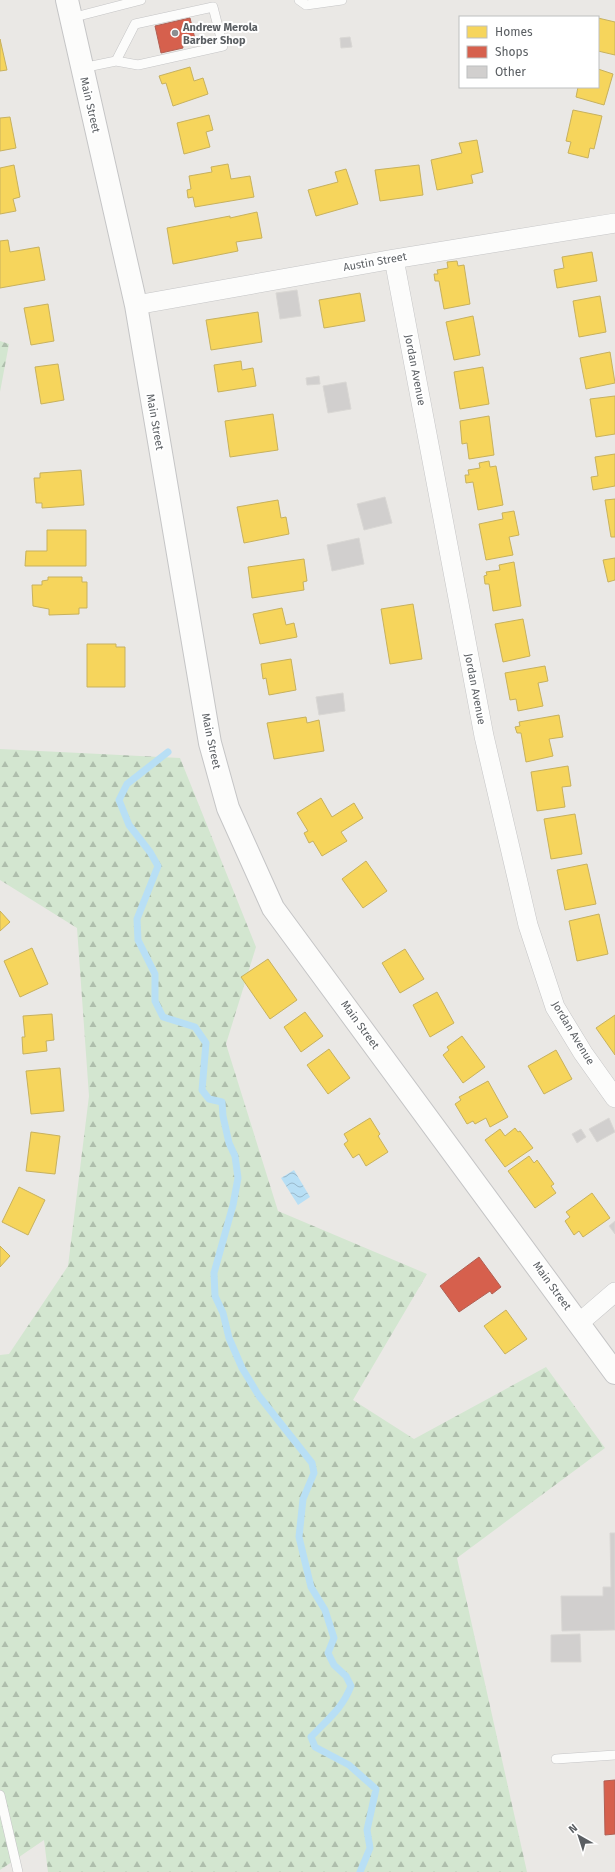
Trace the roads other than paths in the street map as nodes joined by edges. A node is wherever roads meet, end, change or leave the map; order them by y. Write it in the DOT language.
graph roads {
  1 [pos="141,0"];
  2 [pos="299,0"];
  3 [pos="342,0"];
  4 [pos="69,9"];
  5 [pos="116,61"];
  6 [pos="82,68"];
  7 [pos="615,223"];
  8 [pos="394,259"];
  9 [pos="136,305"];
  10 [pos="615,1098"];
  11 [pos="615,1292"];
  12 [pos="579,1323"];
  13 [pos="615,1373"];
  14 [pos="615,1755"];
  15 [pos="556,1759"];
  16 [pos="0,1794"];
  17 [pos="18,1872"];
  1 -- 4 [label="lane"];
  2 -- 3 [label="lane"];
  4 -- 6 [label="street, Main Street"];
  5 -- 5 [label="lane"];
  5 -- 6 [label="lane"];
  6 -- 9 [label="street, Main Street"];
  7 -- 8 [label="street, Austin Street"];
  8 -- 9 [label="street, Austin Street"];
  8 -- 10 [label="street, Jordan Avenue"];
  9 -- 12 [label="street, Main Street"];
  11 -- 12 [label="street"];
  12 -- 13 [label="street, Main Street"];
  14 -- 15 [label="lane"];
  16 -- 17 [label="lane"];
}
